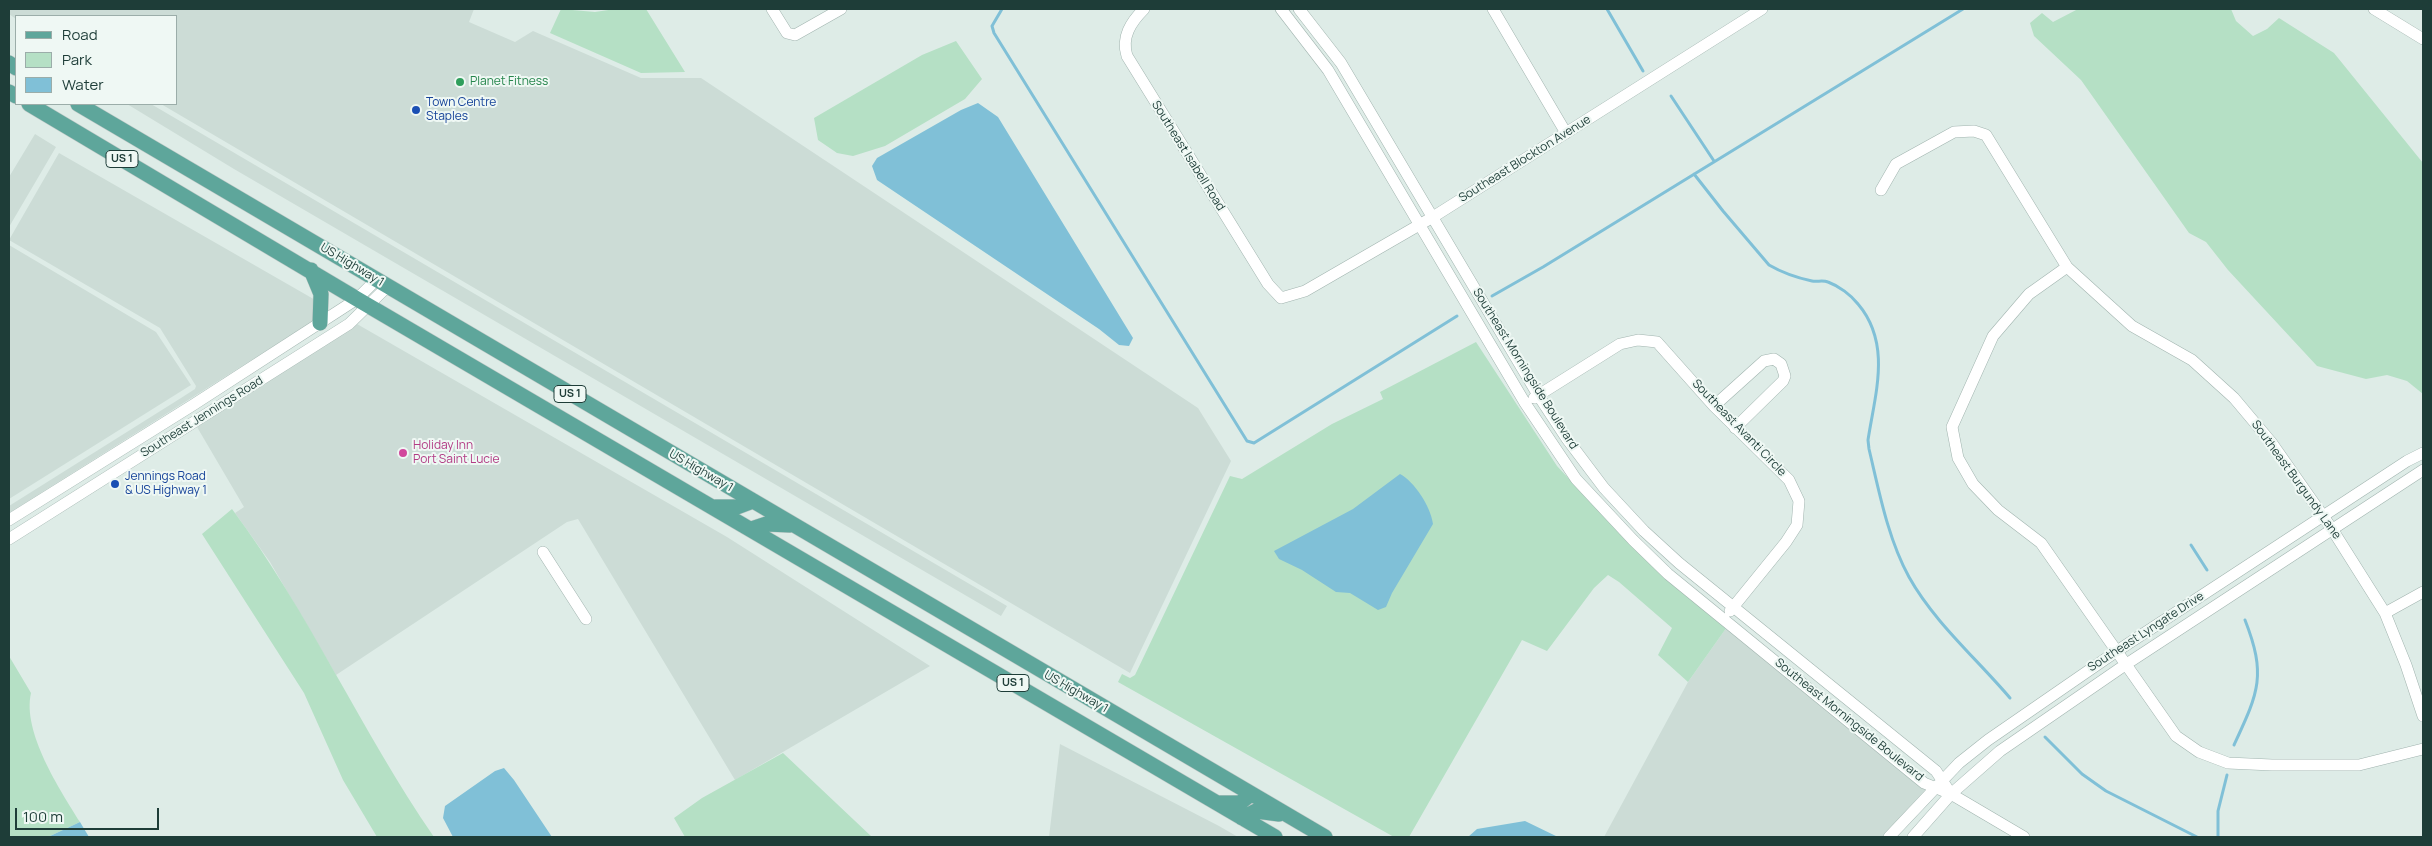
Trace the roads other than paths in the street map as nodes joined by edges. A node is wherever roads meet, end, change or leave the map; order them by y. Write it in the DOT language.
graph roads {
  1 [pos="772,9"];
  2 [pos="841,9"];
  3 [pos="1144,9"];
  4 [pos="1281,9"];
  5 [pos="1300,9"];
  6 [pos="1493,9"];
  7 [pos="1762,9"];
  8 [pos="2374,9"];
  9 [pos="2423,39"];
  10 [pos="31,105"];
  11 [pos="80,105"];
  12 [pos="1566,133"];
  13 [pos="1881,190"];
  14 [pos="1434,217"];
  15 [pos="1420,224"];
  16 [pos="2067,267"];
  17 [pos="311,270"];
  18 [pos="382,283"];
  19 [pos="1281,298"];
  20 [pos="363,303"];
  21 [pos="320,323"];
  22 [pos="1538,395"];
  23 [pos="1525,403"];
  24 [pos="1714,406"];
  25 [pos="1735,428"];
  26 [pos="2423,453"];
  27 [pos="2423,470"];
  28 [pos="753,501"];
  29 [pos="713,507"];
  30 [pos="1622,508"];
  31 [pos="2322,516"];
  32 [pos="1612,518"];
  33 [pos="9,520"];
  34 [pos="792,525"];
  35 [pos="751,529"];
  36 [pos="2332,529"];
  37 [pos="9,539"];
  38 [pos="543,552"];
  39 [pos="2423,592"];
  40 [pos="1734,607"];
  41 [pos="2386,613"];
  42 [pos="1724,618"];
  43 [pos="586,619"];
  44 [pos="2117,651"];
  45 [pos="2126,665"];
  46 [pos="1840,693"];
  47 [pos="1830,705"];
  48 [pos="2423,716"];
  49 [pos="2423,749"];
  50 [pos="1940,783"];
  51 [pos="1251,794"];
  52 [pos="1951,794"];
  53 [pos="1217,803"];
  54 [pos="1285,814"];
  55 [pos="1242,818"];
  56 [pos="1275,837"];
  57 [pos="1325,837"];
  58 [pos="1889,837"];
  59 [pos="1913,837"];
  60 [pos="2024,837"];
  1 -- 2 [label="street"];
  3 -- 19 [label="street, Southeast Isabell Road"];
  4 -- 15 [label="street, Southeast Morningside Boulevard"];
  5 -- 14 [label="street, Southeast Morningside Boulevard"];
  6 -- 12 [label="street"];
  7 -- 12 [label="street, Southeast Blockton Avenue"];
  8 -- 9 [label="street"];
  10 -- 17 [label="main road, US Highway 1 / US 1"];
  11 -- 18 [label="main road, US Highway 1 / US 1"];
  12 -- 14 [label="street, Southeast Blockton Avenue"];
  13 -- 16 [label="street, Southeast Burgundy Lane"];
  14 -- 15 [label="street, Southeast Blockton Avenue"];
  14 -- 22 [label="street, Southeast Morningside Boulevard"];
  15 -- 19 [label="street, Southeast Blockton Avenue"];
  15 -- 23 [label="street, Southeast Morningside Boulevard"];
  16 -- 31 [label="street, Southeast Burgundy Lane"];
  16 -- 44 [label="street"];
  17 -- 20 [label="main road, US Highway 1 / US 1"];
  17 -- 21 [label="main road"];
  18 -- 20 [label="street, Southeast Jennings Road"];
  18 -- 28 [label="main road, US Highway 1 / US 1"];
  20 -- 21 [label="street, Southeast Jennings Road"];
  20 -- 29 [label="main road, US Highway 1 / US 1"];
  20 -- 37 [label="street, Southeast Jennings Road"];
  21 -- 33 [label="street, Southeast Jennings Road"];
  22 -- 23 [label="street, Southeast Avanti Circle"];
  22 -- 24 [label="street, Southeast Avanti Circle"];
  22 -- 30 [label="street, Southeast Morningside Boulevard"];
  23 -- 32 [label="street, Southeast Morningside Boulevard"];
  24 -- 25 [label="street, Southeast Avanti Circle"];
  24 -- 25 [label="street"];
  25 -- 40 [label="street, Southeast Avanti Circle"];
  26 -- 31 [label="street, Southeast Lyngate Drive"];
  27 -- 36 [label="street, Southeast Lyngate Drive"];
  28 -- 29 [label="main road"];
  28 -- 34 [label="main road, US Highway 1 / US 1"];
  29 -- 35 [label="main road, US Highway 1 / US 1"];
  30 -- 32 [label="street"];
  30 -- 40 [label="street, Southeast Morningside Boulevard"];
  31 -- 36 [label="street, Southeast Burgundy Lane"];
  31 -- 44 [label="street, Southeast Lyngate Drive"];
  32 -- 42 [label="street, Southeast Morningside Boulevard"];
  34 -- 35 [label="main road"];
  34 -- 51 [label="main road, US Highway 1 / US 1"];
  35 -- 53 [label="main road, US Highway 1 / US 1"];
  36 -- 41 [label="street, Southeast Burgundy Lane"];
  36 -- 45 [label="street, Southeast Lyngate Drive"];
  38 -- 43 [label="street"];
  39 -- 41 [label="street"];
  40 -- 42 [label="street, Southeast Avanti Circle"];
  40 -- 46 [label="street, Southeast Morningside Boulevard"];
  41 -- 48 [label="street, Southeast Burgundy Lane"];
  42 -- 47 [label="street, Southeast Morningside Boulevard"];
  44 -- 45 [label="street"];
  44 -- 50 [label="street, Southeast Lyngate Drive"];
  45 -- 49 [label="street"];
  45 -- 52 [label="street, Southeast Lyngate Drive"];
  46 -- 47 [label="street"];
  46 -- 50 [label="street, Southeast Morningside Boulevard"];
  47 -- 50 [label="street, Southeast Morningside Boulevard"];
  50 -- 52 [label="street, Southeast Morningside Boulevard"];
  50 -- 58 [label="street, Southeast Lyngate Drive"];
  51 -- 53 [label="main road"];
  51 -- 54 [label="main road, US Highway 1 / US 1"];
  52 -- 59 [label="street, Southeast Lyngate Drive"];
  52 -- 60 [label="street"];
  53 -- 55 [label="main road, US Highway 1 / US 1"];
  54 -- 55 [label="main road"];
  54 -- 57 [label="main road, US Highway 1 / US 1"];
  55 -- 56 [label="main road, US Highway 1 / US 1"];
}
